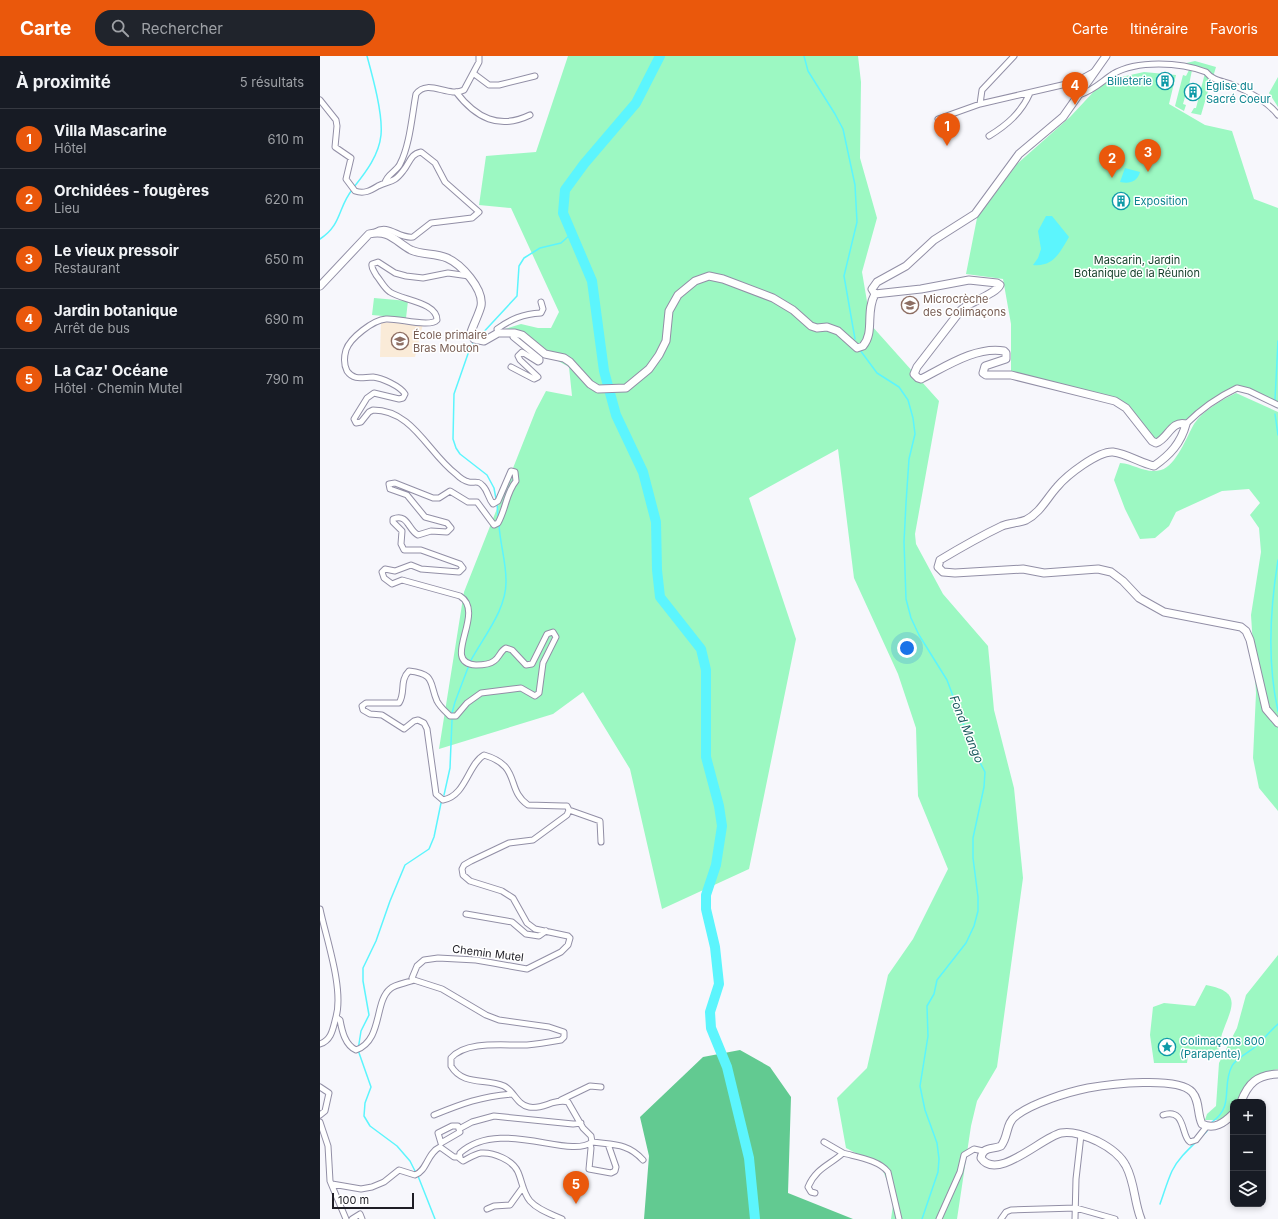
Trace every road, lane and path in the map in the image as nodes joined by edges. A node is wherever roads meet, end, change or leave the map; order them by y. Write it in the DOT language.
graph roads {
  1 [pos="479,56"];
  2 [pos="1014,56"];
  3 [pos="1106,56"];
  4 [pos="1096,70"];
  5 [pos="473,73"];
  6 [pos="535,76"];
  7 [pos="456,92"];
  8 [pos="1030,93"];
  9 [pos="1079,95"];
  10 [pos="320,100"];
  11 [pos="980,104"];
  12 [pos="530,114"];
  13 [pos="1278,115"];
  14 [pos="938,119"];
  15 [pos="989,136"];
  16 [pos="385,183"];
  17 [pos="374,233"];
  18 [pos="469,276"];
  19 [pos="320,286"];
  20 [pos="875,294"];
  21 [pos="541,302"];
  22 [pos="498,333"];
  23 [pos="515,333"];
  24 [pos="511,367"];
  25 [pos="1278,405"];
  26 [pos="1186,424"];
  27 [pos="1278,723"];
  28 [pos="569,810"];
  29 [pos="600,842"];
  30 [pos="320,909"];
  31 [pos="466,914"];
  32 [pos="546,931"];
  33 [pos="414,980"];
  34 [pos="336,1017"];
  35 [pos="320,1044"];
  36 [pos="1278,1074"];
  37 [pos="320,1087"];
  38 [pos="602,1087"];
  39 [pos="512,1094"];
  40 [pos="1242,1099"];
  41 [pos="561,1100"];
  42 [pos="320,1115"];
  43 [pos="434,1115"];
  44 [pos="1163,1115"];
  45 [pos="1230,1116"];
  46 [pos="320,1122"];
  47 [pos="581,1123"];
  48 [pos="1207,1126"];
  49 [pos="459,1129"];
  50 [pos="1081,1135"];
  51 [pos="824,1142"];
  52 [pos="591,1143"];
  53 [pos="608,1144"];
  54 [pos="983,1151"];
  55 [pos="843,1153"];
  56 [pos="460,1157"];
  57 [pos="643,1160"];
  58 [pos="332,1184"];
  59 [pos="523,1187"];
  60 [pos="815,1193"];
  61 [pos="487,1208"];
  62 [pos="1076,1208"];
  63 [pos="346,1219"];
  64 [pos="352,1219"];
  65 [pos="362,1219"];
  66 [pos="562,1219"];
  67 [pos="900,1219"];
  68 [pos="939,1219"];
  69 [pos="1001,1219"];
  70 [pos="1075,1219"];
  71 [pos="1115,1219"];
  72 [pos="1141,1219"];
  1 -- 5 [label="street"];
  2 -- 11 [label="street"];
  3 -- 4 [label="main road"];
  4 -- 8 [label="street"];
  4 -- 9 [label="main road"];
  5 -- 6 [label="street"];
  5 -- 7 [label="street"];
  7 -- 12 [label="street"];
  7 -- 16 [label="street"];
  8 -- 11 [label="street"];
  8 -- 15 [label="street"];
  9 -- 13 [label="street"];
  9 -- 20 [label="main road"];
  10 -- 16 [label="street"];
  11 -- 14 [label="street"];
  16 -- 17 [label="street"];
  17 -- 18 [label="main road"];
  17 -- 19 [label="main road"];
  18 -- 22 [label="main road"];
  18 -- 28 [label="street"];
  20 -- 23 [label="main road"];
  20 -- 26 [label="main road"];
  21 -- 22 [label="street"];
  22 -- 23 [label="main road"];
  23 -- 24 [label="street"];
  25 -- 26 [label="street"];
  26 -- 27 [label="main road"];
  28 -- 29 [label="street"];
  28 -- 32 [label="street, Chemin Mutel"];
  30 -- 34 [label="street"];
  31 -- 32 [label="street"];
  32 -- 33 [label="street, Chemin Mutel"];
  33 -- 34 [label="street"];
  33 -- 39 [label="street"];
  34 -- 35 [label="street"];
  36 -- 40 [label="main road"];
  37 -- 42 [label="street"];
  38 -- 41 [label="street"];
  39 -- 41 [label="street"];
  39 -- 43 [label="street"];
  41 -- 47 [label="street"];
  44 -- 48 [label="street"];
  45 -- 48 [label="main road"];
  46 -- 58 [label="street"];
  47 -- 49 [label="street"];
  47 -- 52 [label="street"];
  48 -- 54 [label="main road"];
  50 -- 54 [label="main road"];
  50 -- 62 [label="street"];
  50 -- 72 [label="main road"];
  51 -- 55 [label="street"];
  52 -- 53 [label="street"];
  52 -- 53 [label="street"];
  52 -- 56 [label="street"];
  53 -- 57 [label="street"];
  54 -- 68 [label="street"];
  55 -- 60 [label="street"];
  55 -- 67 [label="street"];
  56 -- 58 [label="street"];
  56 -- 59 [label="street"];
  58 -- 63 [label="street"];
  59 -- 61 [label="street"];
  59 -- 66 [label="street"];
  62 -- 69 [label="street"];
  62 -- 70 [label="street"];
  62 -- 71 [label="street"];
  64 -- 65 [label="street"];
}
